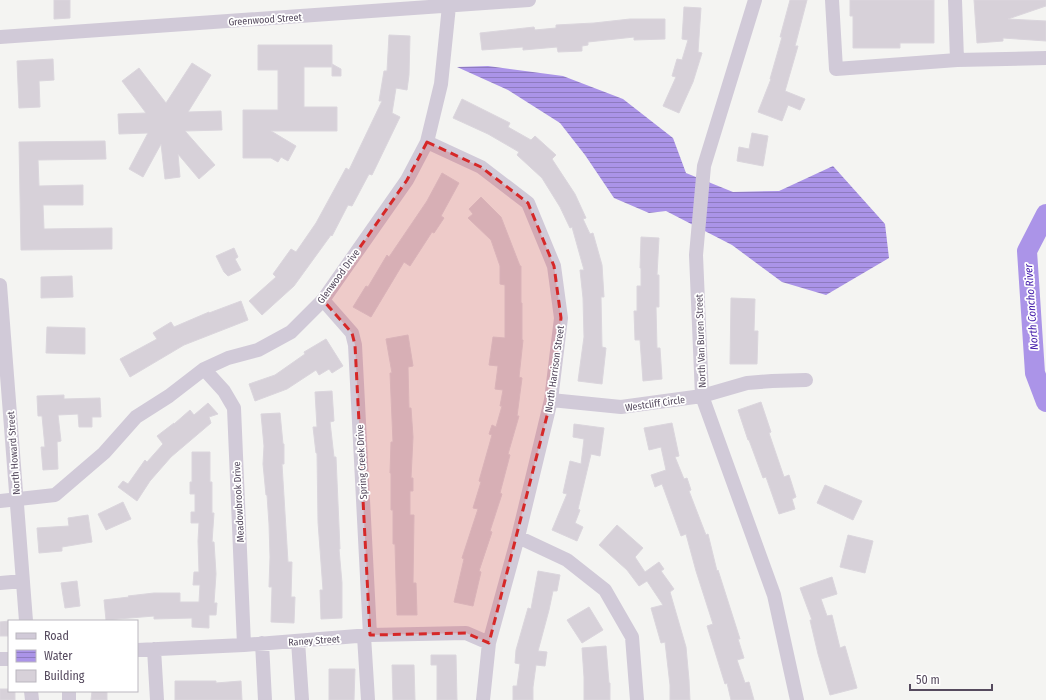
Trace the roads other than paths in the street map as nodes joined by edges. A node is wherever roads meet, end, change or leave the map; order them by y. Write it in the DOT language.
graph roads {
  1 [pos="529,0"];
  2 [pos="755,0"];
  3 [pos="832,0"];
  4 [pos="955,0"];
  5 [pos="449,6"];
  6 [pos="0,37"];
  7 [pos="1046,58"];
  8 [pos="957,60"];
  9 [pos="427,142"];
  10 [pos="0,285"];
  11 [pos="323,300"];
  12 [pos="2,348"];
  13 [pos="204,369"];
  14 [pos="806,380"];
  15 [pos="702,396"];
  16 [pos="551,400"];
  17 [pos="5,423"];
  18 [pos="17,500"];
  19 [pos="0,501"];
  20 [pos="518,537"];
  21 [pos="23,581"];
  22 [pos="0,583"];
  23 [pos="26,620"];
  24 [pos="367,636"];
  25 [pos="298,641"];
  26 [pos="262,643"];
  27 [pos="489,643"];
  28 [pos="244,645"];
  29 [pos="154,649"];
  30 [pos="138,650"];
  31 [pos="156,700"];
  32 [pos="265,700"];
  33 [pos="302,700"];
  34 [pos="368,700"];
  35 [pos="483,700"];
  36 [pos="637,700"];
  37 [pos="796,700"];
  1 -- 5 [label="street, Greenwood Street"];
  2 -- 15 [label="street, North Van Buren Street"];
  3 -- 8 [label="street"];
  4 -- 8 [label="street"];
  5 -- 6 [label="street, Greenwood Street"];
  5 -- 9 [label="street, Glenwood Drive"];
  7 -- 8 [label="street"];
  9 -- 11 [label="street, Glenwood Drive"];
  9 -- 16 [label="street, North Harrison Street"];
  10 -- 12 [label="street, North Howard Street"];
  11 -- 13 [label="street, Glenwood Drive"];
  11 -- 24 [label="street, Spring Creek Drive"];
  12 -- 17 [label="street, North Howard Street"];
  13 -- 18 [label="street, Glenwood Drive"];
  13 -- 28 [label="street, Meadowbrook Drive"];
  14 -- 15 [label="street, Westcliff Circle"];
  15 -- 16 [label="street, Westcliff Circle"];
  15 -- 37 [label="street, North Van Buren Street"];
  16 -- 20 [label="street, North Harrison Street"];
  17 -- 18 [label="street, North Howard Street"];
  18 -- 19 [label="street, Glenwood Drive"];
  18 -- 21 [label="street, North Howard Street"];
  20 -- 27 [label="street, North Harrison Street"];
  20 -- 36 [label="street"];
  21 -- 22 [label="street"];
  21 -- 23 [label="street, North Howard Street"];
  24 -- 25 [label="street, Raney Street"];
  24 -- 27 [label="street, Raney Street"];
  24 -- 34 [label="street, Spring Creek Drive"];
  25 -- 26 [label="street, Raney Street"];
  25 -- 33 [label="street"];
  26 -- 28 [label="street, Raney Street"];
  26 -- 32 [label="street"];
  27 -- 35 [label="street, North Harrison Street"];
  28 -- 29 [label="street, Raney Street"];
  29 -- 30 [label="street, Raney Street"];
  29 -- 31 [label="street"];
}
